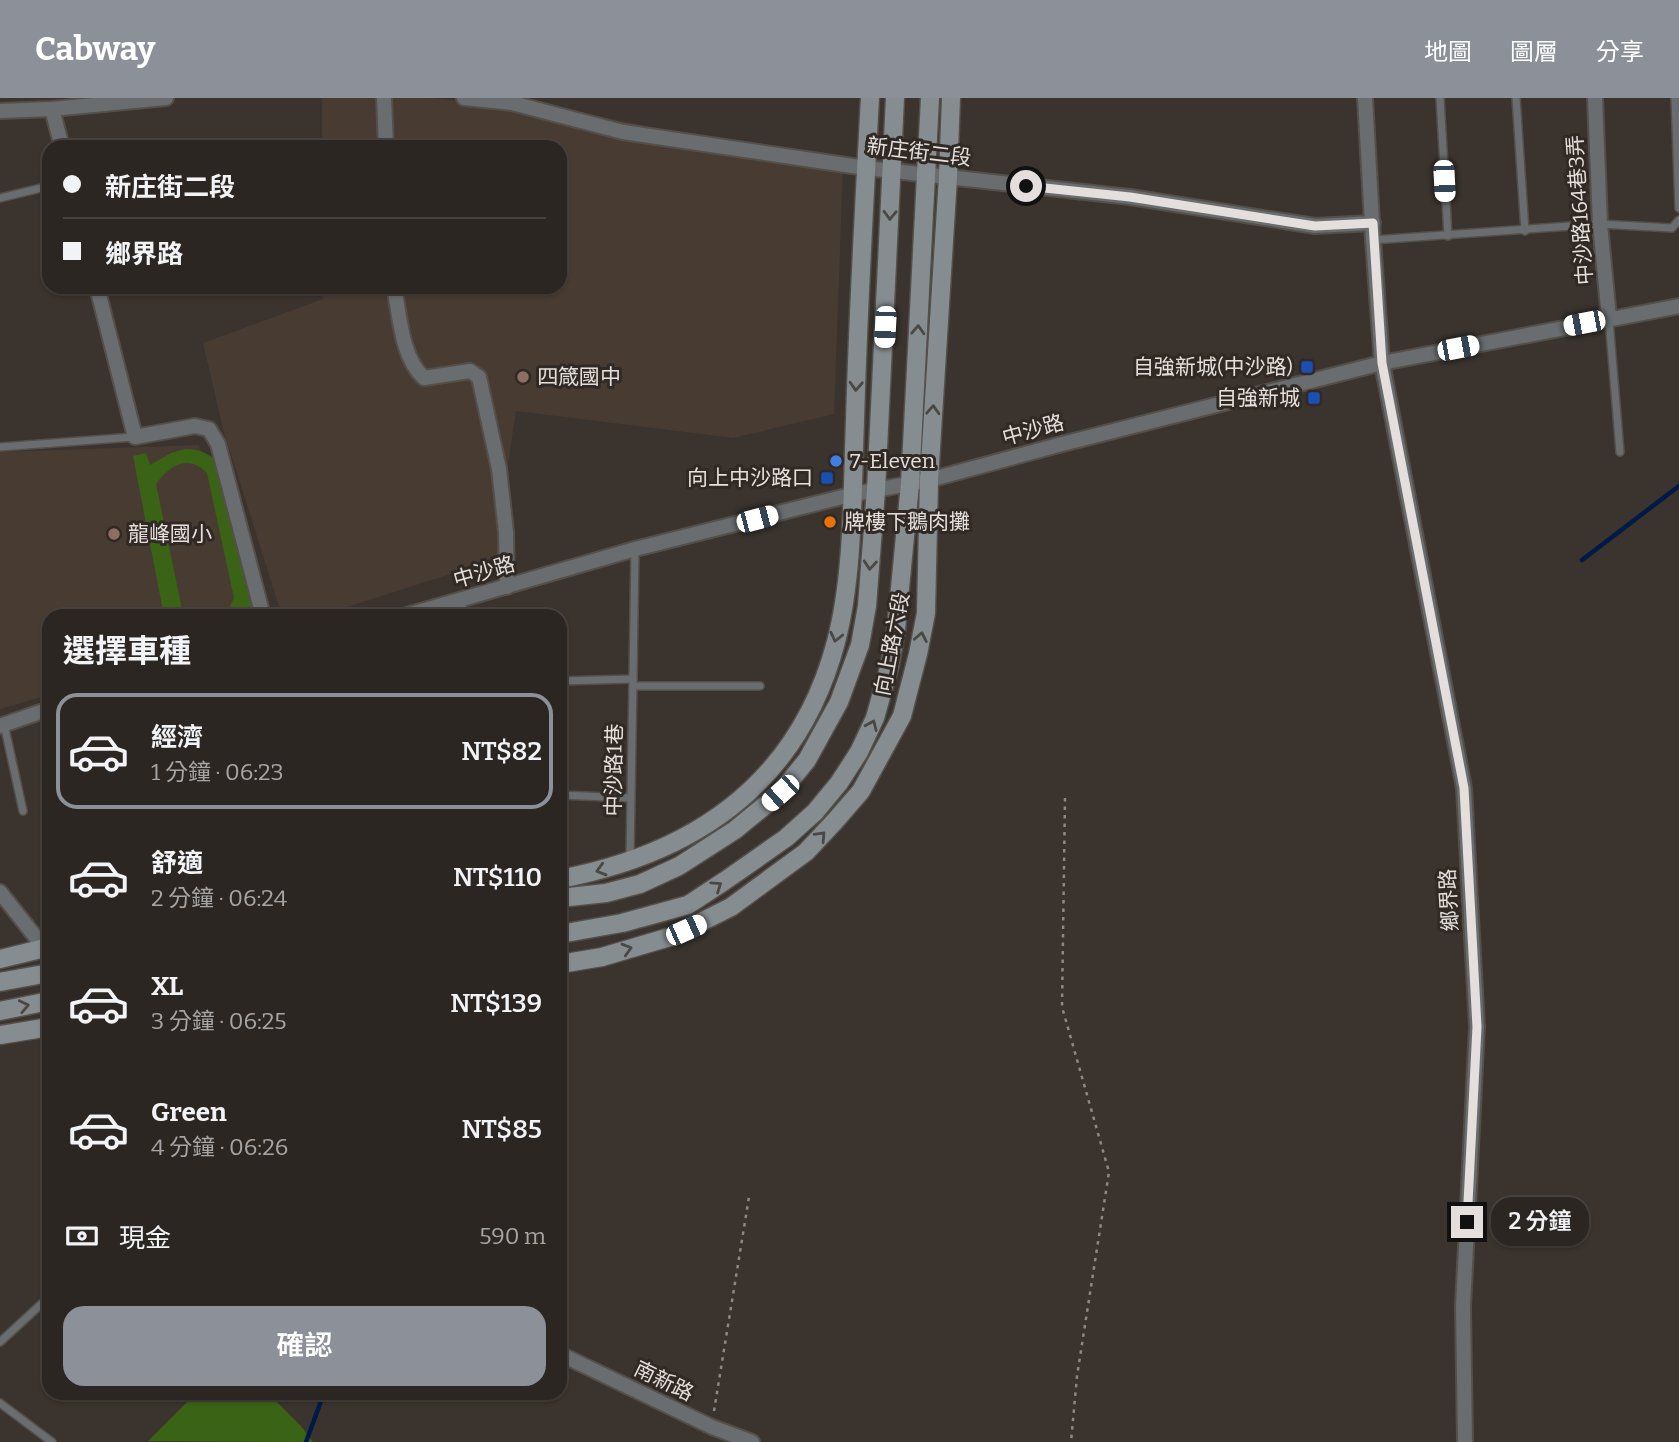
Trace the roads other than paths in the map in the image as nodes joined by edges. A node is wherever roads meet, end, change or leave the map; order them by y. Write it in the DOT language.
graph roads {
  1 [pos="166,98"];
  2 [pos="384,98"];
  3 [pos="464,98"];
  4 [pos="870,98"];
  5 [pos="895,98"];
  6 [pos="930,98"];
  7 [pos="951,98"];
  8 [pos="1366,98"];
  9 [pos="1440,98"];
  10 [pos="1516,98"];
  11 [pos="1595,98"];
  12 [pos="1675,98"];
  13 [pos="513,100"];
  14 [pos="52,109"];
  15 [pos="0,111"];
  16 [pos="60,140"];
  17 [pos="386,140"];
  18 [pos="866,168"];
  19 [pos="892,170"];
  20 [pos="927,173"];
  21 [pos="948,177"];
  22 [pos="42,188"];
  23 [pos="0,198"];
  24 [pos="1679,208"];
  25 [pos="1679,219"];
  26 [pos="1373,223"];
  27 [pos="1600,224"];
  28 [pos="1525,230"];
  29 [pos="1448,236"];
  30 [pos="1373,240"];
  31 [pos="99,294"];
  32 [pos="395,294"];
  33 [pos="1679,306"];
  34 [pos="1609,318"];
  35 [pos="1382,363"];
  36 [pos="135,437"];
  37 [pos="0,447"];
  38 [pos="1620,452"];
  39 [pos="929,480"];
  40 [pos="910,484"];
  41 [pos="876,490"];
  42 [pos="854,494"];
  43 [pos="635,549"];
  44 [pos="507,587"];
  45 [pos="462,600"];
  46 [pos="261,609"];
  47 [pos="429,609"];
  48 [pos="462,609"];
  49 [pos="567,681"];
  50 [pos="633,683"];
  51 [pos="760,686"];
  52 [pos="42,711"];
  53 [pos="2,725"];
  54 [pos="567,795"];
  55 [pos="631,798"];
  56 [pos="23,811"];
  57 [pos="630,861"];
  58 [pos="567,878"];
  59 [pos="0,892"];
  60 [pos="567,897"];
  61 [pos="567,933"];
  62 [pos="42,943"];
  63 [pos="42,951"];
  64 [pos="0,959"];
  65 [pos="567,963"];
  66 [pos="42,974"];
  67 [pos="0,982"];
  68 [pos="42,1002"];
  69 [pos="0,1011"];
  70 [pos="42,1028"];
  71 [pos="0,1035"];
  72 [pos="42,1303"];
  73 [pos="0,1342"];
  74 [pos="567,1357"];
  75 [pos="0,1403"];
  76 [pos="52,1442"];
  77 [pos="751,1442"];
  78 [pos="1465,1442"];
  1 -- 14 [label="street"];
  2 -- 17 [label="street"];
  3 -- 13 [label="street, 新庄街二段"];
  4 -- 18 [label="main road"];
  5 -- 19 [label="main road, 向上路六段"];
  6 -- 20 [label="main road, 向上路六段"];
  7 -- 21 [label="main road, 向上路六段"];
  8 -- 26 [label="street, 鄉界路"];
  9 -- 29 [label="lane"];
  10 -- 28 [label="lane"];
  11 -- 27 [label="street, 中沙路164巷3弄"];
  12 -- 24 [label="lane"];
  13 -- 18 [label="street, 新庄街二段"];
  14 -- 15 [label="street"];
  14 -- 16 [label="street"];
  18 -- 19 [label="street, 新庄街二段"];
  18 -- 42 [label="main road, one-way"];
  19 -- 20 [label="street, 新庄街二段"];
  19 -- 41 [label="main road, 向上路六段, one-way"];
  20 -- 21 [label="street, 新庄街二段"];
  40 -- 20 [label="main road, 向上路六段, one-way"];
  21 -- 26 [label="street, 新庄街二段"];
  39 -- 21 [label="main road, 向上路六段, one-way"];
  22 -- 23 [label="lane"];
  25 -- 27 [label="lane"];
  26 -- 30 [label="street, 鄉界路"];
  27 -- 28 [label="lane"];
  27 -- 34 [label="street, 中沙路164巷3弄"];
  28 -- 29 [label="lane"];
  29 -- 30 [label="lane"];
  30 -- 35 [label="street, 鄉界路"];
  31 -- 36 [label="street"];
  32 -- 44 [label="street"];
  33 -- 34 [label="street, 中沙路"];
  34 -- 35 [label="street, 中沙路"];
  34 -- 38 [label="lane"];
  35 -- 39 [label="street, 中沙路"];
  35 -- 78 [label="street, 鄉界路"];
  36 -- 37 [label="lane"];
  36 -- 46 [label="street"];
  39 -- 40 [label="street, 中沙路"];
  65 -- 39 [label="main road, 向上路六段, one-way"];
  40 -- 41 [label="street, 中沙路"];
  61 -- 40 [label="main road, 向上路六段, one-way"];
  41 -- 42 [label="street, 中沙路"];
  41 -- 60 [label="main road, 向上路六段, one-way"];
  42 -- 43 [label="street, 中沙路"];
  42 -- 57 [label="main road, one-way"];
  43 -- 44 [label="street, 中沙路"];
  43 -- 50 [label="lane, 中沙路1巷"];
  44 -- 45 [label="street, 中沙路"];
  45 -- 47 [label="street, 中沙路"];
  45 -- 48 [label="lane"];
  49 -- 50 [label="lane"];
  50 -- 51 [label="lane"];
  50 -- 55 [label="lane, 中沙路1巷"];
  52 -- 53 [label="street"];
  53 -- 56 [label="lane"];
  54 -- 55 [label="lane"];
  55 -- 57 [label="lane, 中沙路1巷"];
  57 -- 58 [label="main road, one-way"];
  59 -- 62 [label="street"];
  63 -- 64 [label="main road"];
  66 -- 67 [label="main road"];
  69 -- 68 [label="main road, one-way"];
  70 -- 71 [label="main road"];
  72 -- 73 [label="lane"];
  74 -- 77 [label="street, 南新路"];
  75 -- 76 [label="lane"];
}
